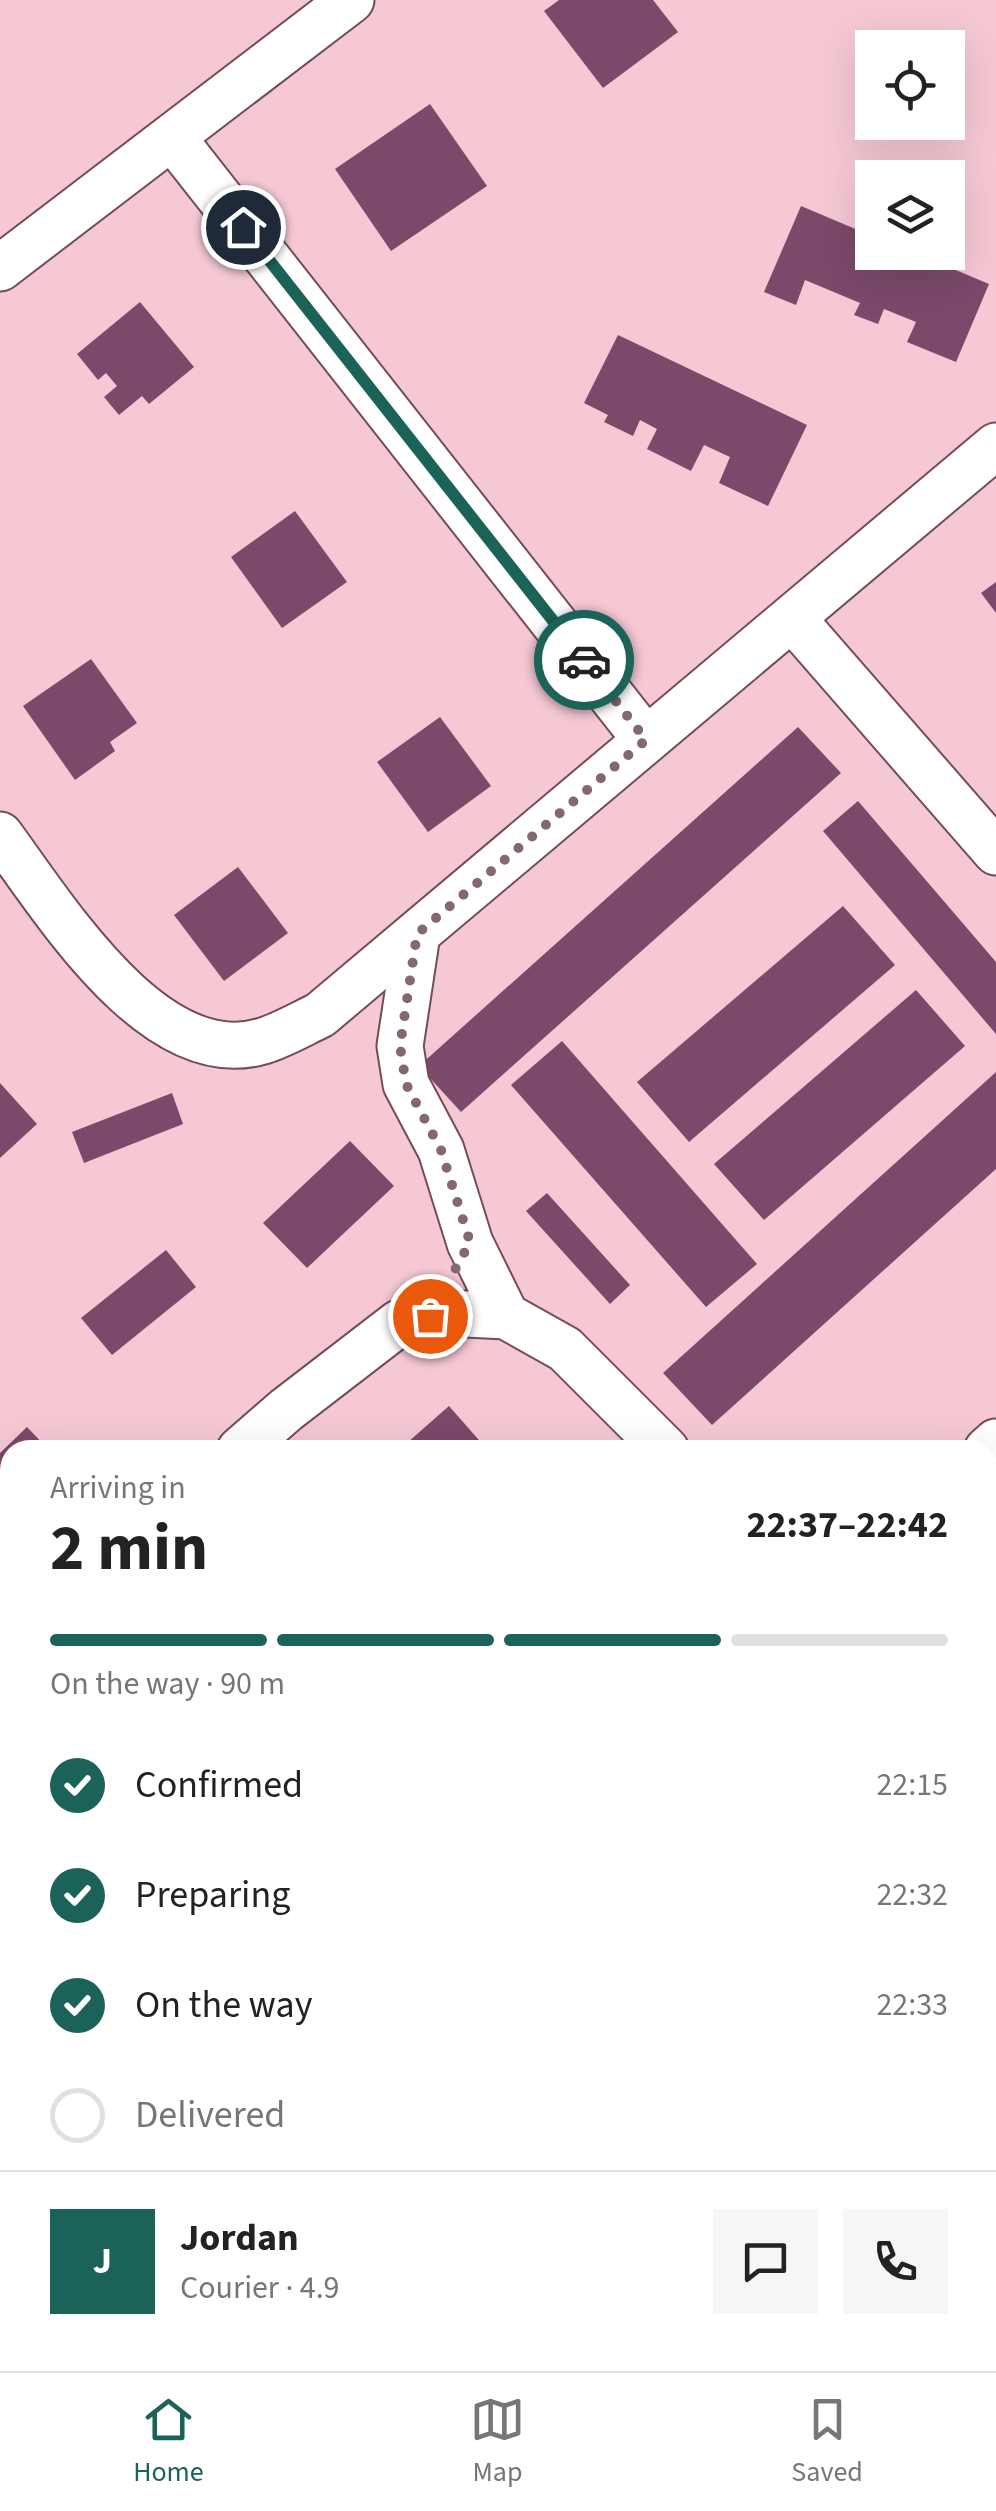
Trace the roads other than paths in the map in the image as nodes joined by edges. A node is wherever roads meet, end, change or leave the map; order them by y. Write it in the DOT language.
graph roads {
  1 [pos="352,0"];
  2 [pos="172,136"];
  3 [pos="0,268"];
  4 [pos="996,446"];
  5 [pos="792,618"];
  6 [pos="646,740"];
  7 [pos="0,836"];
  8 [pos="996,852"];
  9 [pos="417,934"];
  10 [pos="470,1242"];
  11 [pos="430,1316"];
  12 [pos="506,1316"];
  13 [pos="252,1440"];
  14 [pos="656,1440"];
  1 -- 2 [label="street"];
  2 -- 3 [label="street"];
  2 -- 6 [label="street"];
  4 -- 5 [label="street"];
  5 -- 6 [label="street"];
  5 -- 8 [label="street"];
  6 -- 9 [label="street"];
  7 -- 9 [label="street"];
  9 -- 10 [label="street"];
  10 -- 11 [label="street"];
  10 -- 12 [label="street"];
  11 -- 12 [label="street"];
  11 -- 13 [label="street"];
  12 -- 14 [label="street"];
}
